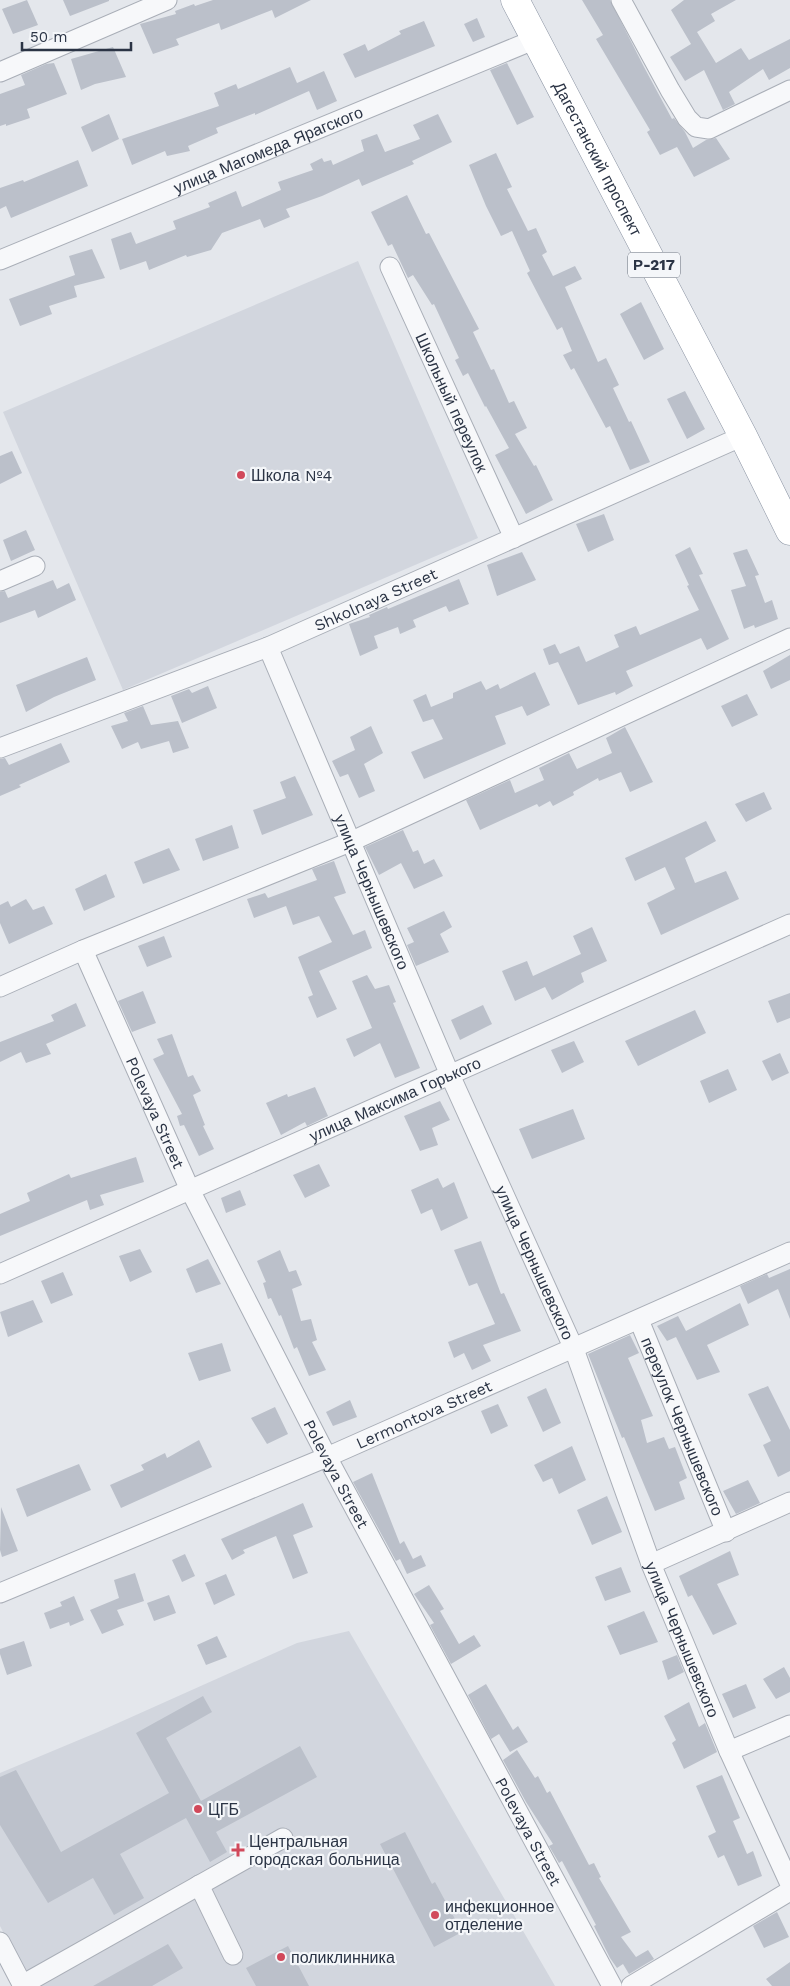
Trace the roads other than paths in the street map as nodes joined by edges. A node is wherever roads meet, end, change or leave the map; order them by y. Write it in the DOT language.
graph roads {
  1 [pos="167,0"];
  2 [pos="515,0"];
  3 [pos="621,0"];
  4 [pos="536,39"];
  5 [pos="0,72"];
  6 [pos="790,90"];
  7 [pos="0,260"];
  8 [pos="390,267"];
  9 [pos="743,436"];
  10 [pos="783,499"];
  11 [pos="790,531"];
  12 [pos="514,538"];
  13 [pos="35,566"];
  14 [pos="0,581"];
  15 [pos="790,638"];
  16 [pos="268,647"];
  17 [pos="0,748"];
  18 [pos="350,842"];
  19 [pos="790,924"];
  20 [pos="83,950"];
  21 [pos="0,987"];
  22 [pos="450,1075"];
  23 [pos="190,1190"];
  24 [pos="790,1252"];
  25 [pos="0,1274"];
  26 [pos="639,1320"];
  27 [pos="574,1349"];
  28 [pos="327,1457"];
  29 [pos="790,1502"];
  30 [pos="726,1532"];
  31 [pos="651,1564"];
  32 [pos="0,1593"];
  33 [pos="790,1725"];
  34 [pos="728,1751"];
  35 [pos="283,1838"];
  36 [pos="790,1884"];
  37 [pos="199,1885"];
  38 [pos="790,1891"];
  39 [pos="0,1942"];
  40 [pos="233,1955"];
  41 [pos="22,1986"];
  42 [pos="612,1986"];
  43 [pos="631,1986"];
  1 -- 5 [label="street"];
  2 -- 4 [label="highway, Дагестанский проспект / Р-217"];
  3 -- 6 [label="street"];
  4 -- 7 [label="street, улица Магомеда Ярагского"];
  4 -- 9 [label="highway, Дагестанский проспект / Р-217"];
  8 -- 12 [label="street, Школьный переулок"];
  9 -- 10 [label="highway, Дагестанский проспект / Р-217"];
  9 -- 12 [label="street, Shkolnaya Street"];
  10 -- 11 [label="highway, Дагестанский проспект / Р-217"];
  12 -- 16 [label="street, Shkolnaya Street"];
  13 -- 14 [label="street"];
  15 -- 18 [label="street"];
  16 -- 17 [label="street, Shkolnaya Street"];
  16 -- 18 [label="street, улица Чернышевского"];
  18 -- 20 [label="street"];
  18 -- 22 [label="street, улица Чернышевского"];
  19 -- 22 [label="street, улица Максима Горького"];
  20 -- 21 [label="street"];
  20 -- 23 [label="street, Polevaya Street"];
  22 -- 23 [label="street, улица Максима Горького"];
  22 -- 27 [label="street, улица Чернышевского"];
  23 -- 25 [label="street, улица Максима Горького"];
  23 -- 28 [label="street, Polevaya Street"];
  24 -- 26 [label="street, Lermontova Street"];
  26 -- 27 [label="street, Lermontova Street"];
  26 -- 30 [label="street, переулок Чернышевского"];
  27 -- 28 [label="street, Lermontova Street"];
  27 -- 31 [label="street, улица Чернышевского"];
  28 -- 32 [label="street, Lermontova Street"];
  28 -- 42 [label="street, Polevaya Street"];
  29 -- 30 [label="street"];
  30 -- 31 [label="street"];
  31 -- 34 [label="street, улица Чернышевского"];
  33 -- 34 [label="street"];
  34 -- 36 [label="street, улица Чернышевского"];
  35 -- 37 [label="street"];
  37 -- 40 [label="street"];
  37 -- 41 [label="street"];
  38 -- 43 [label="street"];
  39 -- 41 [label="street"];
}
